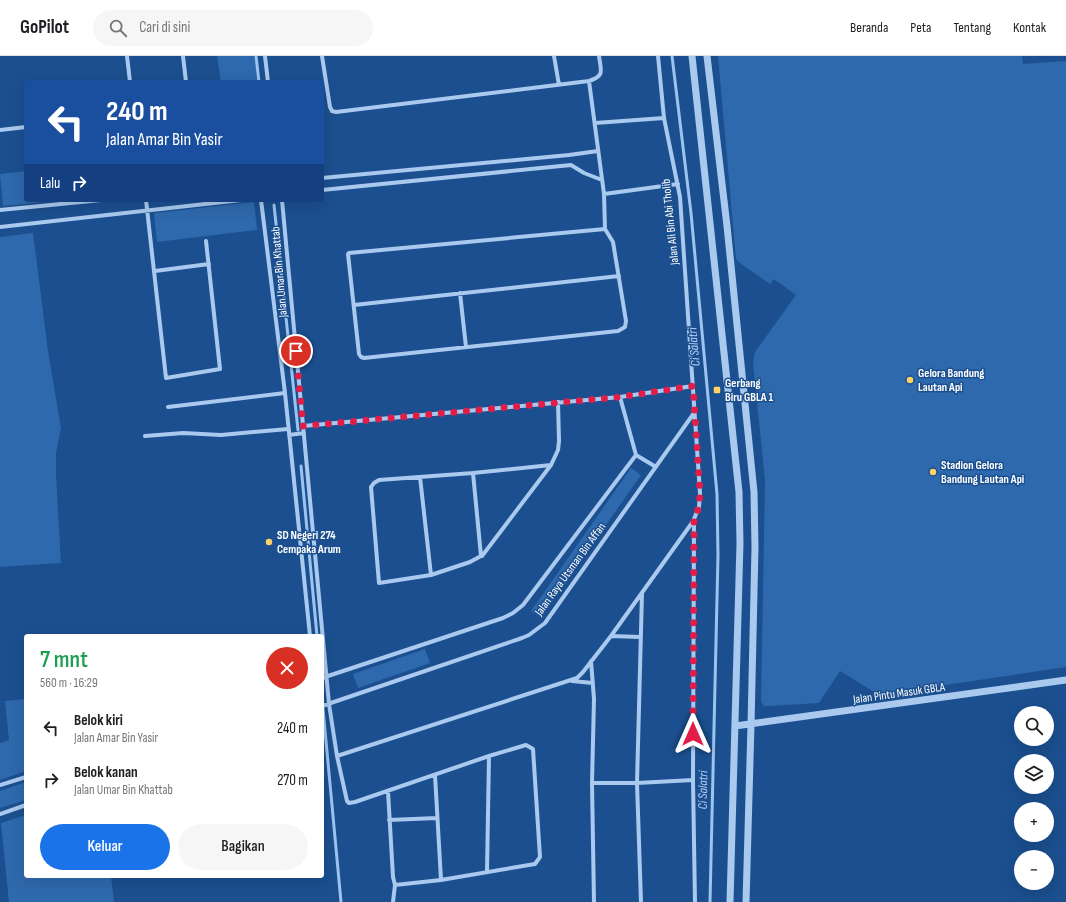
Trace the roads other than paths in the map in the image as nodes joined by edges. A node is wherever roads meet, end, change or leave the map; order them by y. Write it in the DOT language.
graph roads {
  1 [pos="127,56"];
  2 [pos="183,56"];
  3 [pos="265,56"];
  4 [pos="322,56"];
  5 [pos="554,56"];
  6 [pos="599,56"];
  7 [pos="658,56"];
  8 [pos="692,56"];
  9 [pos="708,56"];
  10 [pos="130,80"];
  11 [pos="186,80"];
  12 [pos="268,80"];
  13 [pos="589,82"];
  14 [pos="559,85"];
  15 [pos="664,118"];
  16 [pos="595,123"];
  17 [pos="24,127"];
  18 [pos="0,130"];
  19 [pos="598,151"];
  20 [pos="569,155"];
  21 [pos="571,165"];
  22 [pos="324,178"];
  23 [pos="602,180"];
  24 [pos="678,184"];
  25 [pos="324,190"];
  26 [pos="604,194"];
  27 [pos="81,202"];
  28 [pos="146,202"];
  29 [pos="224,202"];
  30 [pos="261,202"];
  31 [pos="282,202"];
  32 [pos="0,210"];
  33 [pos="147,211"];
  34 [pos="0,227"];
  35 [pos="605,229"];
  36 [pos="206,241"];
  37 [pos="209,264"];
  38 [pos="155,271"];
  39 [pos="619,276"];
  40 [pos="460,293"];
  41 [pos="354,305"];
  42 [pos="466,347"];
  43 [pos="693,386"];
  44 [pos="285,393"];
  45 [pos="620,397"];
  46 [pos="558,402"];
  47 [pos="168,406"];
  48 [pos="694,413"];
  49 [pos="303,426"];
  50 [pos="288,429"];
  51 [pos="304,433"];
  52 [pos="289,435"];
  53 [pos="145,436"];
  54 [pos="636,455"];
  55 [pos="551,465"];
  56 [pos="656,467"];
  57 [pos="473,473"];
  58 [pos="420,477"];
  59 [pos="694,519"];
  60 [pos="482,556"];
  61 [pos="431,575"];
  62 [pos="642,591"];
  63 [pos="310,634"];
  64 [pos="320,634"];
  65 [pos="611,636"];
  66 [pos="640,637"];
  67 [pos="591,660"];
  68 [pos="324,677"];
  69 [pos="1066,680"];
  70 [pos="570,681"];
  71 [pos="594,683"];
  72 [pos="326,705"];
  73 [pos="751,725"];
  74 [pos="736,726"];
  75 [pos="337,756"];
  76 [pos="489,756"];
  77 [pos="435,775"];
  78 [pos="24,778"];
  79 [pos="693,780"];
  80 [pos="592,783"];
  81 [pos="637,783"];
  82 [pos="0,785"];
  83 [pos="388,791"];
  84 [pos="24,806"];
  85 [pos="0,814"];
  86 [pos="437,818"];
  87 [pos="389,820"];
  88 [pos="487,872"];
  89 [pos="441,880"];
  90 [pos="395,884"];
  91 [pos="393,902"];
  92 [pos="594,902"];
  93 [pos="641,902"];
  94 [pos="694,902"];
  95 [pos="730,902"];
  96 [pos="746,902"];
  1 -- 10 [label="street"];
  2 -- 11 [label="street"];
  3 -- 12 [label="street"];
  4 -- 14 [label="street"];
  5 -- 14 [label="street"];
  6 -- 13 [label="street"];
  7 -- 15 [label="street, Jalan Ali Bin Abi Tholib"];
  8 -- 74 [label="street"];
  9 -- 73 [label="street"];
  13 -- 14 [label="street"];
  13 -- 16 [label="street"];
  15 -- 16 [label="street"];
  15 -- 24 [label="street, Jalan Ali Bin Abi Tholib"];
  16 -- 19 [label="street"];
  17 -- 18 [label="street"];
  19 -- 20 [label="street"];
  19 -- 23 [label="street"];
  20 -- 21 [label="street"];
  20 -- 22 [label="street"];
  21 -- 23 [label="street"];
  21 -- 25 [label="street"];
  23 -- 26 [label="street"];
  24 -- 26 [label="street"];
  24 -- 43 [label="street, Jalan Ali Bin Abi Tholib"];
  26 -- 35 [label="street"];
  27 -- 32 [label="street"];
  28 -- 33 [label="street"];
  29 -- 33 [label="street"];
  30 -- 44 [label="street, Jalan Umar Bin Khattab"];
  31 -- 49 [label="street, Jalan Umar Bin Khattab"];
  33 -- 34 [label="street"];
  33 -- 38 [label="street"];
  35 -- 39 [label="street"];
  35 -- 41 [label="street"];
  36 -- 37 [label="street"];
  37 -- 38 [label="street"];
  37 -- 38 [label="street"];
  39 -- 40 [label="street"];
  39 -- 42 [label="street"];
  40 -- 41 [label="street"];
  40 -- 42 [label="street"];
  41 -- 42 [label="street"];
  43 -- 45 [label="street"];
  43 -- 48 [label="street, Jalan Ali Bin Abi Tholib"];
  44 -- 47 [label="street"];
  44 -- 50 [label="street, Jalan Umar Bin Khattab"];
  45 -- 46 [label="street"];
  45 -- 54 [label="street"];
  46 -- 49 [label="street"];
  46 -- 55 [label="street"];
  48 -- 56 [label="street, Jalan Raya Utsman Bin Affan"];
  48 -- 59 [label="street, Jalan Ali Bin Abi Tholib"];
  49 -- 51 [label="street, Jalan Umar Bin Khattab"];
  50 -- 52 [label="street, Jalan Umar Bin Khattab"];
  50 -- 53 [label="street"];
  51 -- 52 [label="street"];
  51 -- 64 [label="street, Jalan Umar Bin Khattab"];
  52 -- 63 [label="street, Jalan Umar Bin Khattab"];
  54 -- 56 [label="street"];
  54 -- 68 [label="street, Jalan Raya Utsman Bin Affan"];
  55 -- 57 [label="street"];
  55 -- 60 [label="street"];
  56 -- 72 [label="street, Jalan Raya Utsman Bin Affan"];
  57 -- 58 [label="street"];
  57 -- 60 [label="street"];
  58 -- 61 [label="street"];
  58 -- 61 [label="street"];
  59 -- 62 [label="street"];
  59 -- 79 [label="street"];
  60 -- 61 [label="street"];
  62 -- 65 [label="street"];
  62 -- 66 [label="street"];
  65 -- 66 [label="street"];
  65 -- 67 [label="street"];
  66 -- 81 [label="street"];
  67 -- 70 [label="street"];
  67 -- 71 [label="street"];
  68 -- 72 [label="street, Jalan Umar Bin Khattab"];
  69 -- 73 [label="street, Jalan Pintu Masuk GBLA"];
  70 -- 71 [label="street"];
  70 -- 75 [label="street"];
  71 -- 80 [label="street"];
  72 -- 75 [label="street, Jalan Umar Bin Khattab"];
  73 -- 74 [label="street, Jalan Pintu Masuk GBLA"];
  73 -- 96 [label="street"];
  74 -- 95 [label="street"];
  75 -- 83 [label="street, Jalan Umar Bin Khattab"];
  76 -- 77 [label="street"];
  76 -- 88 [label="street"];
  76 -- 88 [label="street"];
  77 -- 83 [label="street"];
  77 -- 86 [label="street"];
  78 -- 82 [label="street"];
  79 -- 81 [label="street"];
  79 -- 94 [label="street"];
  80 -- 81 [label="street"];
  80 -- 92 [label="street"];
  81 -- 93 [label="street"];
  83 -- 87 [label="street"];
  84 -- 85 [label="street"];
  86 -- 87 [label="street"];
  86 -- 89 [label="street"];
  87 -- 90 [label="street"];
  88 -- 89 [label="street"];
  89 -- 90 [label="street"];
  90 -- 91 [label="street"];
}
